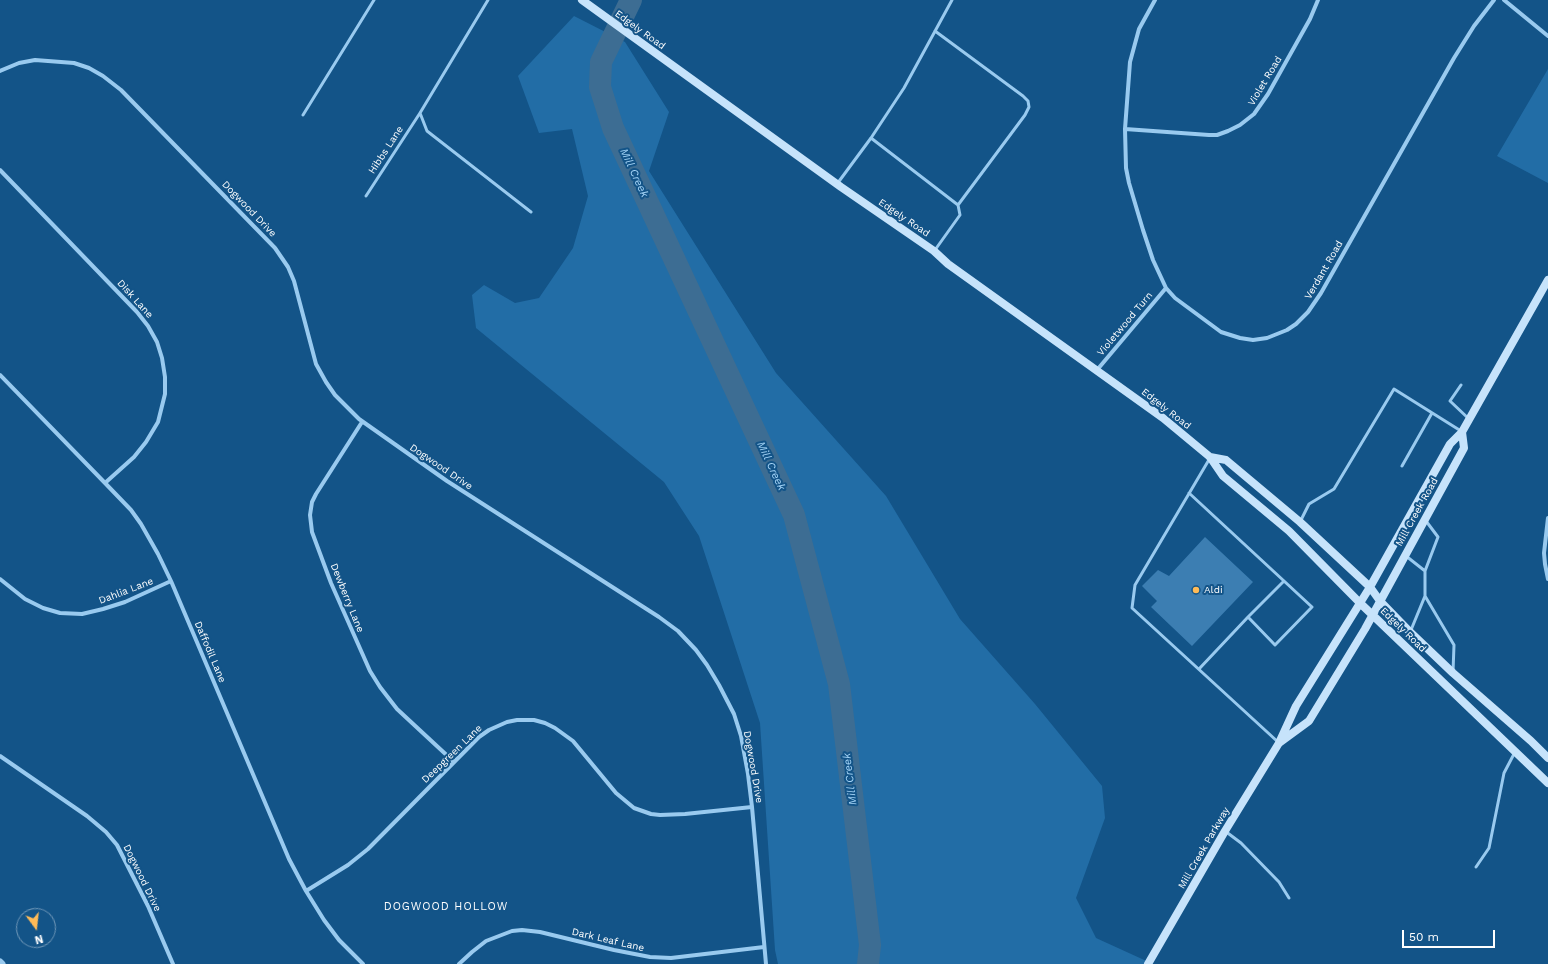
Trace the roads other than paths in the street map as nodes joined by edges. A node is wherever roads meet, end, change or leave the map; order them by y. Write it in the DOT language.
graph roads {
  1 [pos="374,0"];
  2 [pos="488,0"];
  3 [pos="582,0"];
  4 [pos="952,0"];
  5 [pos="1154,0"];
  6 [pos="1318,0"];
  7 [pos="1494,0"];
  8 [pos="1504,0"];
  9 [pos="935,31"];
  10 [pos="1548,36"];
  11 [pos="0,72"];
  12 [pos="420,113"];
  13 [pos="303,115"];
  14 [pos="1125,129"];
  15 [pos="871,138"];
  16 [pos="0,170"];
  17 [pos="837,184"];
  18 [pos="366,196"];
  19 [pos="958,205"];
  20 [pos="531,212"];
  21 [pos="934,251"];
  22 [pos="1548,280"];
  23 [pos="1166,288"];
  24 [pos="1097,370"];
  25 [pos="0,376"];
  26 [pos="1461,385"];
  27 [pos="1432,413"];
  28 [pos="1469,419"];
  29 [pos="362,422"];
  30 [pos="1462,432"];
  31 [pos="1210,457"];
  32 [pos="1402,466"];
  33 [pos="105,483"];
  34 [pos="1189,493"];
  35 [pos="1548,518"];
  36 [pos="1424,519"];
  37 [pos="1300,522"];
  38 [pos="1405,555"];
  39 [pos="1425,571"];
  40 [pos="0,579"];
  41 [pos="1548,579"];
  42 [pos="171,581"];
  43 [pos="1284,581"];
  44 [pos="1370,587"];
  45 [pos="1425,596"];
  46 [pos="1380,601"];
  47 [pos="1360,603"];
  48 [pos="1372,614"];
  49 [pos="1248,617"];
  50 [pos="1410,632"];
  51 [pos="1199,669"];
  52 [pos="1453,673"];
  53 [pos="1279,743"];
  54 [pos="1515,752"];
  55 [pos="0,756"];
  56 [pos="1548,758"];
  57 [pos="453,761"];
  58 [pos="1548,783"];
  59 [pos="752,807"];
  60 [pos="1225,831"];
  61 [pos="1476,867"];
  62 [pos="306,891"];
  63 [pos="1289,898"];
  64 [pos="764,947"];
  65 [pos="0,962"];
  66 [pos="2,964"];
  67 [pos="173,964"];
  68 [pos="363,964"];
  69 [pos="459,964"];
  70 [pos="766,964"];
  71 [pos="1148,964"];
  1 -- 13 [label="lane"];
  2 -- 12 [label="lane, Hibbs Lane"];
  3 -- 17 [label="main road, Edgely Road"];
  4 -- 9 [label="lane"];
  5 -- 14 [label="street, Verdant Road"];
  6 -- 14 [label="street, Violet Road"];
  7 -- 23 [label="street, Verdant Road"];
  8 -- 10 [label="street"];
  9 -- 15 [label="lane"];
  9 -- 19 [label="lane"];
  11 -- 29 [label="street, Dogwood Drive"];
  12 -- 18 [label="lane, Hibbs Lane"];
  12 -- 20 [label="lane"];
  14 -- 23 [label="street, Verdant Road"];
  15 -- 17 [label="lane"];
  15 -- 19 [label="lane"];
  16 -- 33 [label="street, Disk Lane"];
  17 -- 21 [label="main road, Edgely Road"];
  19 -- 21 [label="lane"];
  21 -- 24 [label="main road, Edgely Road"];
  22 -- 28 [label="main road, Mill Creek Road"];
  23 -- 24 [label="street, Violetwood Turn"];
  24 -- 31 [label="main road, Edgely Road"];
  25 -- 33 [label="street, Daffodil Lane"];
  26 -- 28 [label="lane"];
  27 -- 30 [label="lane"];
  27 -- 32 [label="lane"];
  27 -- 37 [label="lane"];
  28 -- 30 [label="main road, Mill Creek Road"];
  29 -- 57 [label="street, Dewberry Lane"];
  29 -- 59 [label="street, Dogwood Drive"];
  30 -- 36 [label="main road, Mill Creek Road"];
  30 -- 44 [label="main road, Mill Creek Road"];
  31 -- 34 [label="lane"];
  31 -- 37 [label="main road, Edgely Road"];
  31 -- 47 [label="main road, Edgely Road"];
  33 -- 42 [label="street, Daffodil Lane"];
  34 -- 43 [label="lane"];
  34 -- 51 [label="lane"];
  35 -- 41 [label="street"];
  36 -- 38 [label="main road, Mill Creek Road"];
  36 -- 39 [label="lane"];
  37 -- 44 [label="main road, Edgely Road"];
  38 -- 39 [label="lane"];
  38 -- 46 [label="main road, Mill Creek Road"];
  39 -- 45 [label="lane"];
  40 -- 42 [label="street, Dahlia Lane"];
  42 -- 62 [label="street, Daffodil Lane"];
  43 -- 49 [label="lane"];
  43 -- 49 [label="lane"];
  44 -- 46 [label="main road, Edgely Road"];
  44 -- 47 [label="main road, Mill Creek Parkway"];
  45 -- 50 [label="lane"];
  45 -- 52 [label="lane"];
  46 -- 48 [label="main road, Mill Creek Parkway"];
  46 -- 50 [label="main road, Edgely Road"];
  47 -- 48 [label="main road, Edgely Road"];
  47 -- 53 [label="main road, Mill Creek Parkway"];
  48 -- 53 [label="main road, Mill Creek Parkway"];
  48 -- 54 [label="main road, Edgely Road"];
  49 -- 51 [label="lane"];
  50 -- 52 [label="main road, Edgely Road"];
  51 -- 53 [label="lane"];
  52 -- 56 [label="main road, Edgely Road"];
  53 -- 60 [label="main road, Mill Creek Parkway"];
  54 -- 58 [label="main road, Edgely Road"];
  54 -- 61 [label="lane"];
  55 -- 67 [label="street, Dogwood Drive"];
  57 -- 59 [label="street, Deepgreen Lane"];
  57 -- 62 [label="street, Deepgreen Lane"];
  59 -- 64 [label="street, Dogwood Drive"];
  60 -- 63 [label="lane"];
  60 -- 71 [label="main road, Mill Creek Parkway"];
  62 -- 68 [label="street, Daffodil Lane"];
  64 -- 69 [label="street, Dark Leaf Lane"];
  64 -- 70 [label="street, Dogwood Drive"];
  65 -- 66 [label="street"];
}
